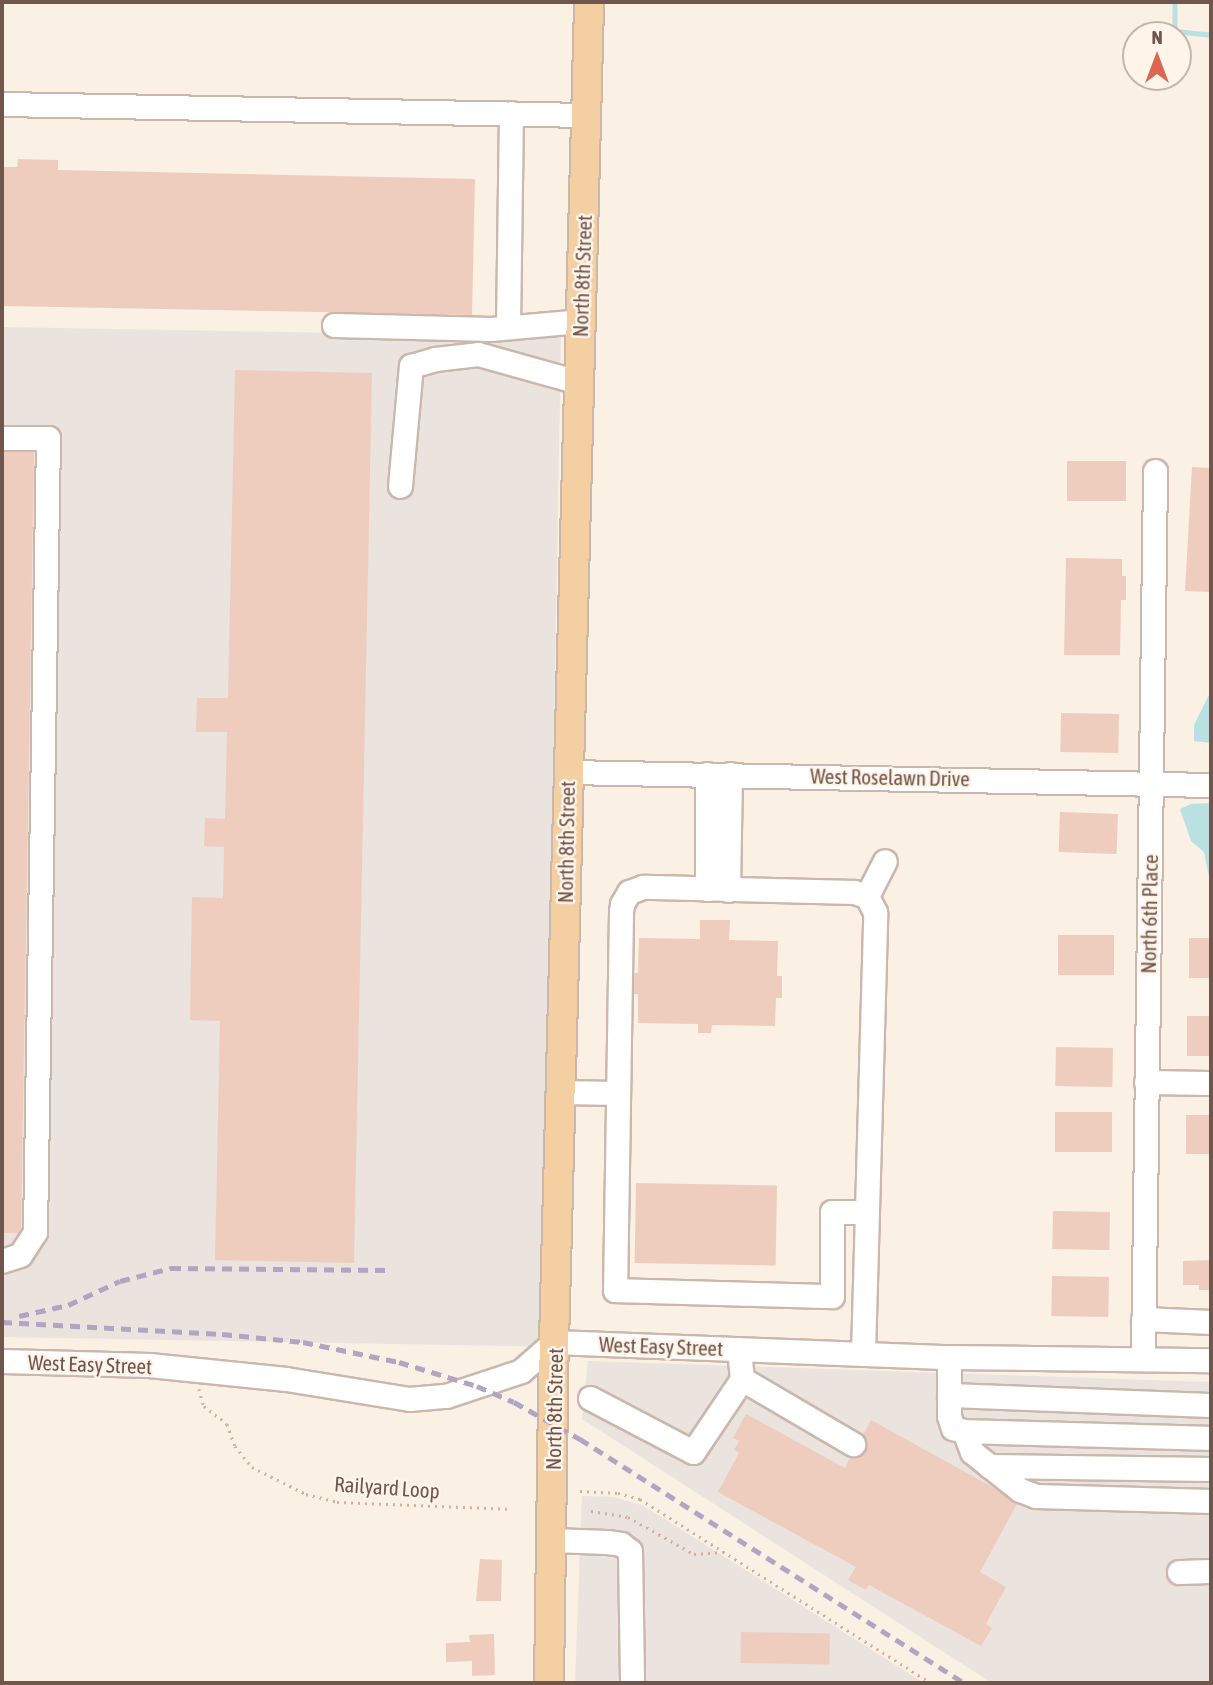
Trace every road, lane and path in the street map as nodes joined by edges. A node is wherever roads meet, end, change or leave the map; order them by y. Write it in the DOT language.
graph roads {
  1 [pos="589,2"];
  2 [pos="2,104"];
  3 [pos="512,113"];
  4 [pos="586,115"];
  5 [pos="580,321"];
  6 [pos="334,325"];
  7 [pos="508,327"];
  8 [pos="578,382"];
  9 [pos="2,438"];
  10 [pos="1155,471"];
  11 [pos="400,486"];
  12 [pos="568,772"];
  13 [pos="718,774"];
  14 [pos="1150,782"];
  15 [pos="1211,785"];
  16 [pos="885,860"];
  17 [pos="717,890"];
  18 [pos="867,896"];
  19 [pos="1146,1082"];
  20 [pos="1211,1083"];
  21 [pos="560,1092"];
  22 [pos="618,1093"];
  23 [pos="867,1212"];
  24 [pos="2,1261"];
  25 [pos="1143,1319"];
  26 [pos="1211,1322"];
  27 [pos="554,1342"];
  28 [pos="739,1349"];
  29 [pos="863,1354"];
  30 [pos="948,1357"];
  31 [pos="1143,1357"];
  32 [pos="1211,1360"];
  33 [pos="2,1361"];
  34 [pos="742,1379"];
  35 [pos="196,1380"];
  36 [pos="948,1395"];
  37 [pos="590,1398"];
  38 [pos="1211,1405"];
  39 [pos="964,1431"];
  40 [pos="1211,1438"];
  41 [pos="853,1444"];
  42 [pos="989,1466"];
  43 [pos="1211,1469"];
  44 [pos="580,1491"];
  45 [pos="1211,1501"];
  46 [pos="508,1509"];
  47 [pos="591,1511"];
  48 [pos="552,1540"];
  49 [pos="723,1552"];
  50 [pos="1211,1571"];
  51 [pos="1179,1572"];
  52 [pos="549,1683"];
  53 [pos="632,1683"];
  54 [pos="931,1683"];
  1 -- 4 [label="main road, North 8th Street"];
  2 -- 3 [label="street"];
  3 -- 4 [label="street"];
  3 -- 7 [label="street"];
  4 -- 5 [label="main road, North 8th Street"];
  5 -- 7 [label="street"];
  5 -- 8 [label="main road, North 8th Street"];
  6 -- 7 [label="street"];
  8 -- 11 [label="street"];
  8 -- 12 [label="main road, North 8th Street"];
  9 -- 24 [label="street"];
  10 -- 14 [label="street, North 6th Place"];
  12 -- 13 [label="street, West Roselawn Drive"];
  12 -- 21 [label="main road, North 8th Street"];
  13 -- 14 [label="street, West Roselawn Drive"];
  13 -- 17 [label="street"];
  14 -- 15 [label="street, West Roselawn Drive"];
  14 -- 19 [label="street, North 6th Place"];
  16 -- 18 [label="street"];
  17 -- 18 [label="street"];
  17 -- 22 [label="street"];
  18 -- 23 [label="street"];
  19 -- 20 [label="street"];
  19 -- 25 [label="street, North 6th Place"];
  21 -- 22 [label="street"];
  21 -- 27 [label="main road, North 8th Street"];
  22 -- 23 [label="street"];
  23 -- 29 [label="street"];
  25 -- 26 [label="street"];
  25 -- 31 [label="street, North 6th Place"];
  27 -- 28 [label="street, West Easy Street"];
  27 -- 33 [label="street, West Easy Street"];
  27 -- 48 [label="main road, North 8th Street"];
  28 -- 29 [label="street, West Easy Street"];
  28 -- 34 [label="street"];
  29 -- 30 [label="street, West Easy Street"];
  30 -- 31 [label="street, West Easy Street"];
  30 -- 36 [label="street"];
  31 -- 32 [label="street, West Easy Street"];
  34 -- 37 [label="street"];
  34 -- 41 [label="street"];
  35 -- 46 [label="path, Railyard Loop"];
  36 -- 38 [label="street"];
  36 -- 39 [label="street"];
  39 -- 40 [label="street"];
  39 -- 42 [label="street"];
  42 -- 43 [label="street"];
  42 -- 45 [label="street"];
  44 -- 49 [label="path"];
  47 -- 49 [label="path"];
  48 -- 52 [label="main road, North 8th Street"];
  48 -- 53 [label="street"];
  49 -- 54 [label="path"];
  50 -- 51 [label="street"];
}
